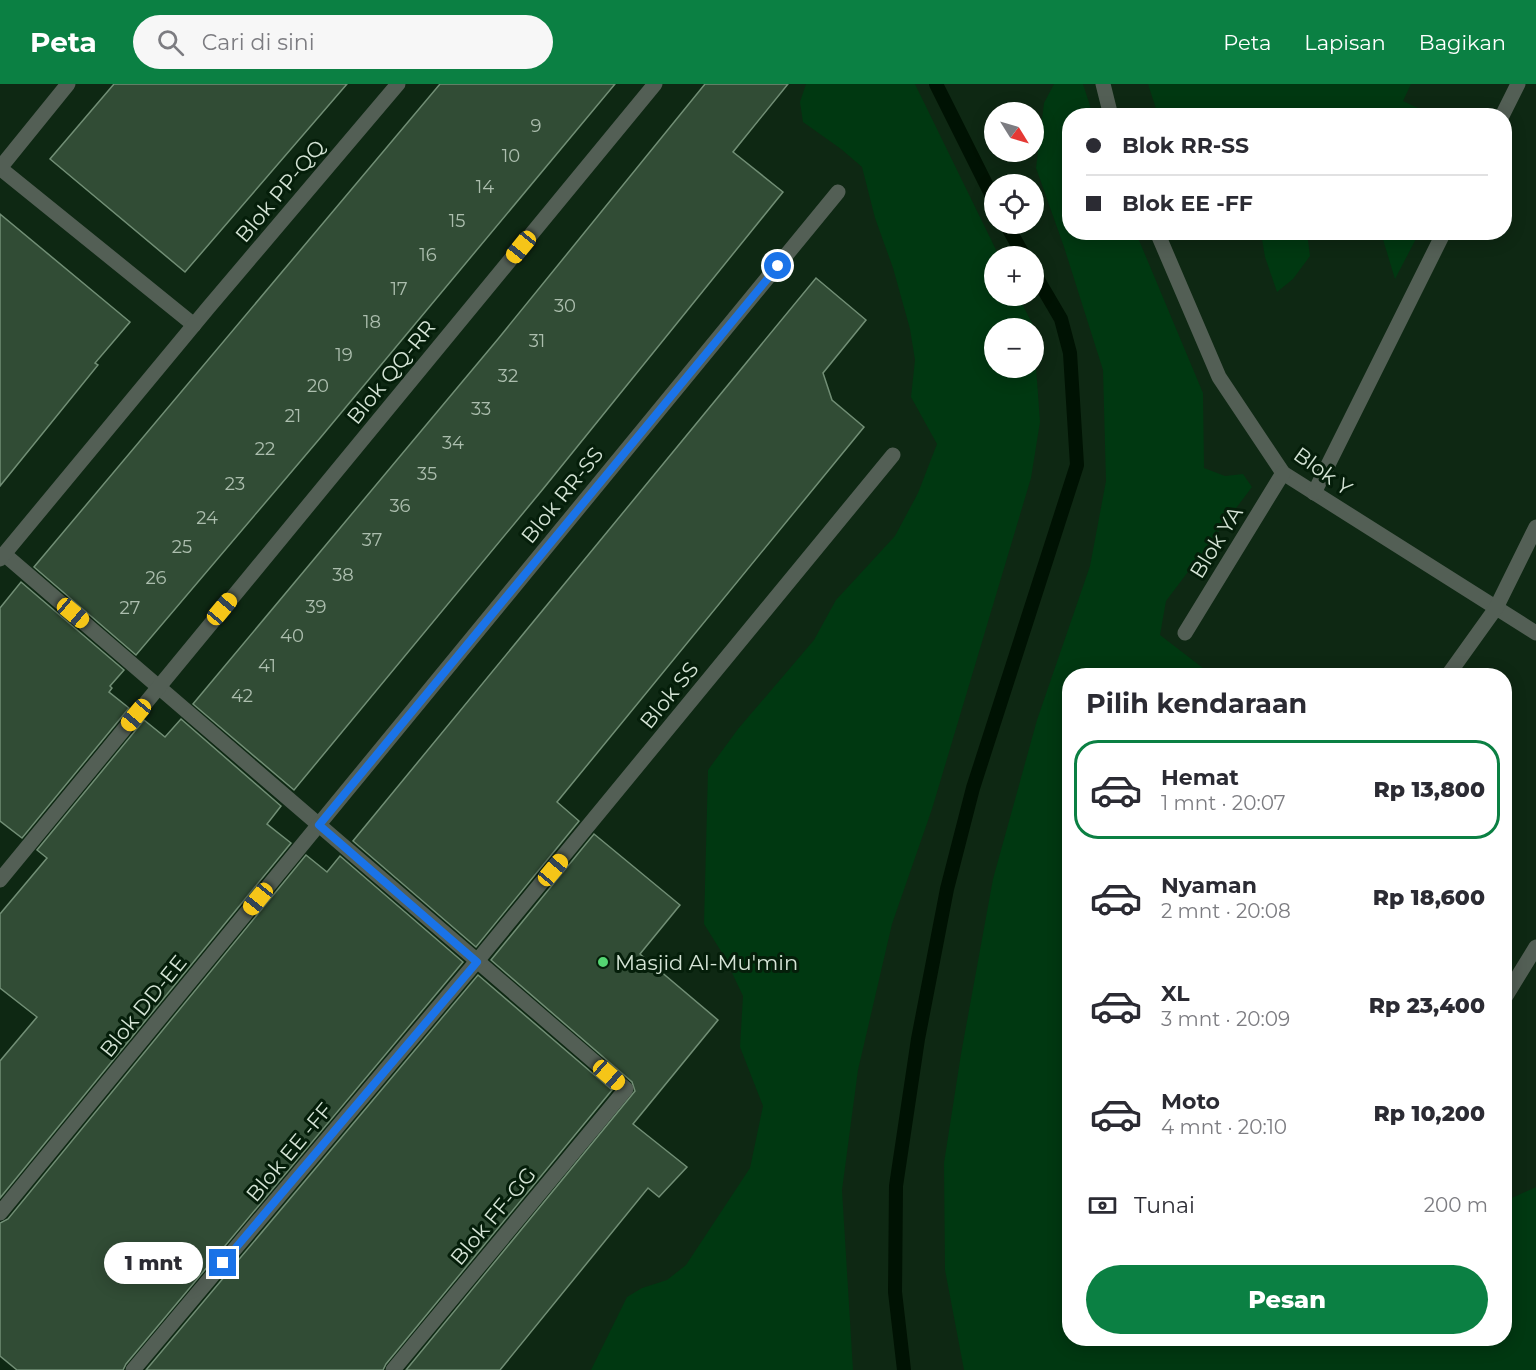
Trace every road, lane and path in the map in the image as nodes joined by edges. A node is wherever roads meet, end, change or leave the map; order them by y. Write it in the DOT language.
graph roads {
  1 [pos="68,84"];
  2 [pos="398,84"];
  3 [pos="655,84"];
  4 [pos="1103,84"];
  5 [pos="1518,84"];
  6 [pos="1109,108"];
  7 [pos="1506,108"];
  8 [pos="0,168"];
  9 [pos="838,192"];
  10 [pos="1160,240"];
  11 [pos="1440,240"];
  12 [pos="194,325"];
  13 [pos="893,455"];
  14 [pos="1283,473"];
  15 [pos="1314,493"];
  16 [pos="1536,527"];
  17 [pos="2,557"];
  18 [pos="1497,608"];
  19 [pos="1185,633"];
  20 [pos="1536,633"];
  21 [pos="1453,668"];
  22 [pos="159,687"];
  23 [pos="319,825"];
  24 [pos="0,880"];
  25 [pos="1536,947"];
  26 [pos="477,962"];
  27 [pos="1512,986"];
  28 [pos="0,1212"];
  29 [pos="133,1370"];
  30 [pos="393,1370"];
  1 -- 8 [label="street"];
  2 -- 12 [label="street, Blok PP-QQ"];
  3 -- 22 [label="street, Blok QQ-RR"];
  4 -- 6 [label="street"];
  5 -- 7 [label="street"];
  8 -- 12 [label="street"];
  9 -- 23 [label="street, Blok RR-SS"];
  10 -- 14 [label="street, Blok Y"];
  11 -- 15 [label="street"];
  12 -- 17 [label="street, Blok PP-QQ"];
  13 -- 26 [label="street, Blok SS"];
  14 -- 15 [label="street, Blok Y"];
  14 -- 19 [label="street, Blok YA"];
  15 -- 18 [label="street, Blok Y"];
  16 -- 18 [label="street"];
  17 -- 22 [label="street"];
  18 -- 20 [label="street, Blok Y"];
  18 -- 21 [label="street"];
  22 -- 23 [label="street"];
  22 -- 24 [label="street, Blok QQ-RR"];
  23 -- 26 [label="street"];
  23 -- 28 [label="street, Blok DD-EE"];
  25 -- 27 [label="street"];
  26 -- 29 [label="street, Blok EE -FF"];
  26 -- 30 [label="street, Blok FF-GG"];
}
